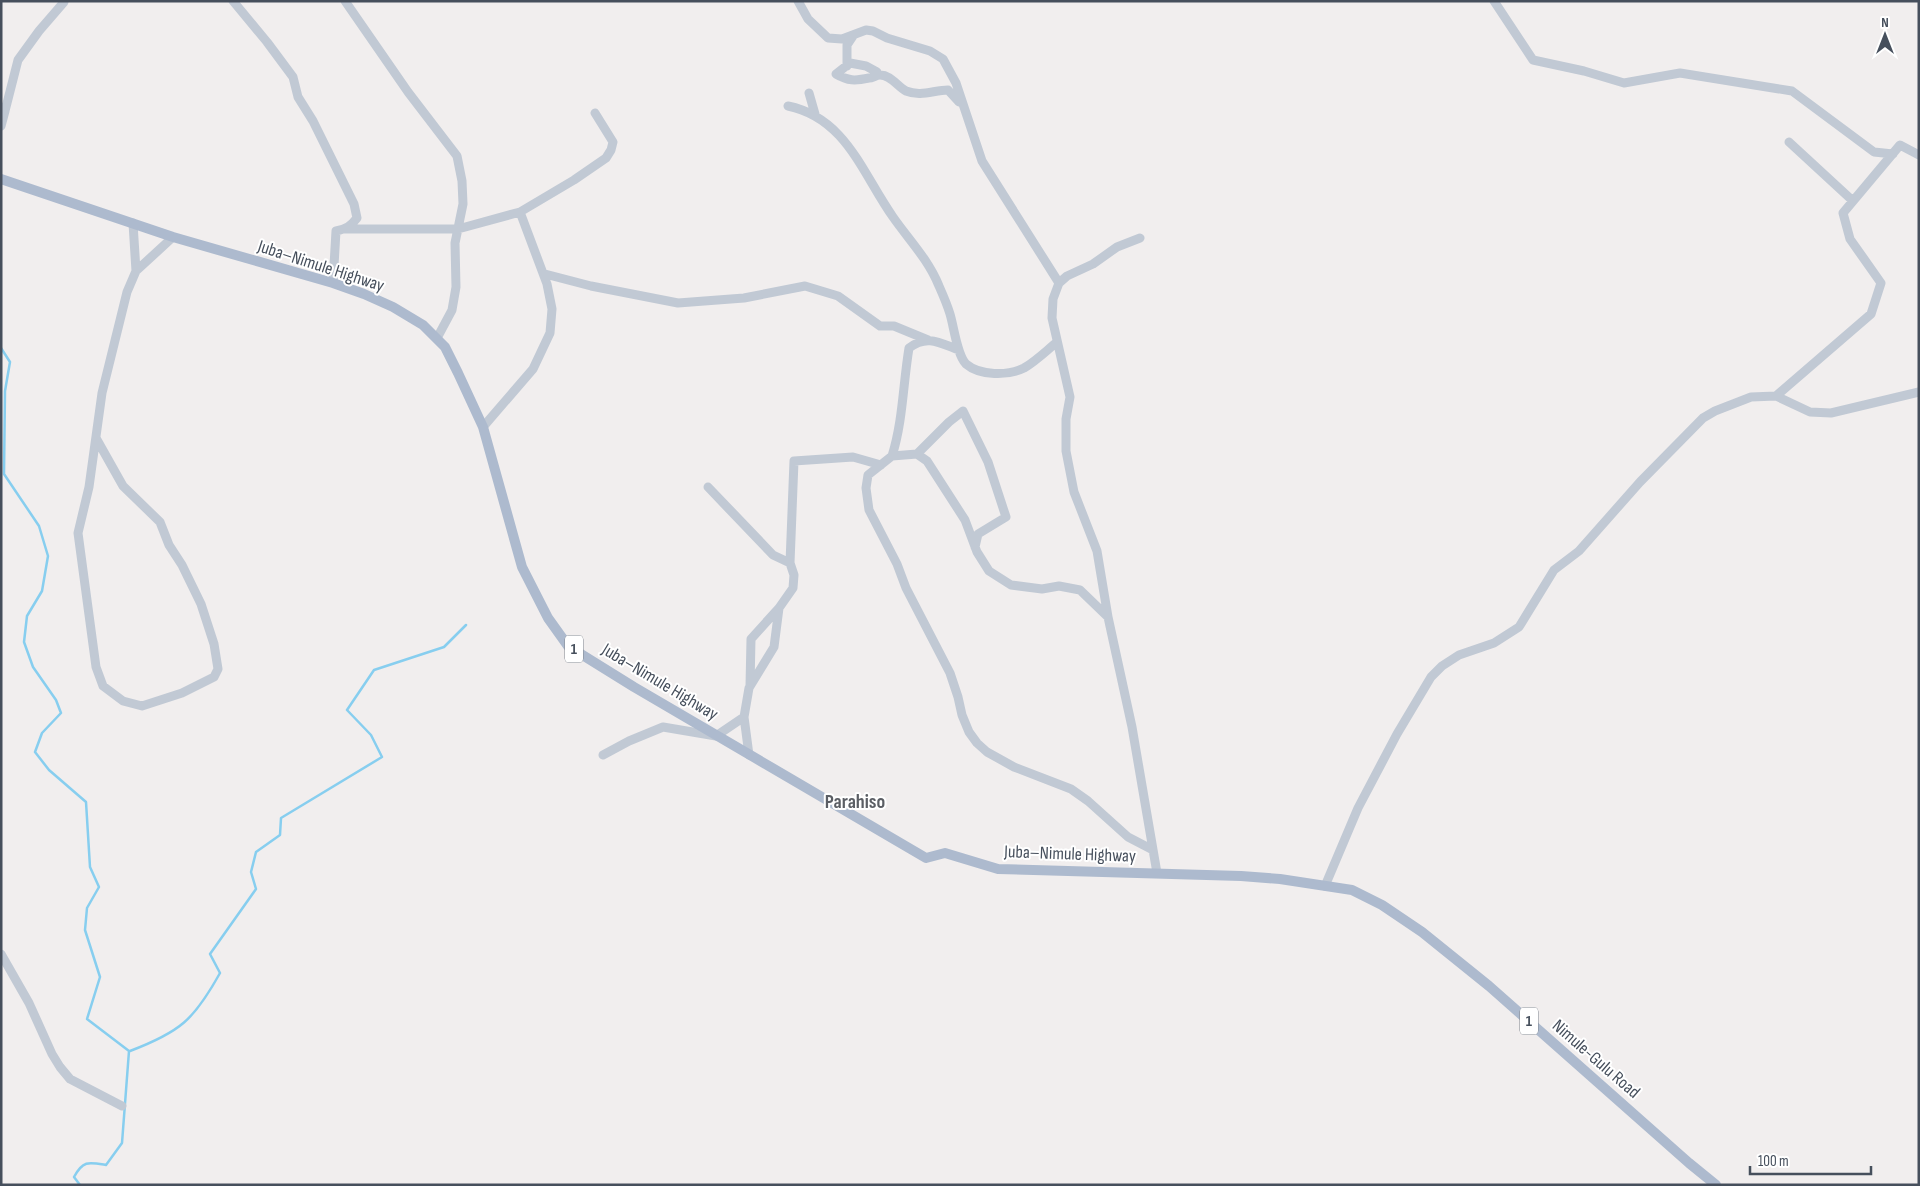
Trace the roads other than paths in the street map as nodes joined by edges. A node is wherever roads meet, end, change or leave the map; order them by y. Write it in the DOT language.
graph roads {
  1 [pos="233,1"];
  2 [pos="345,1"];
  3 [pos="798,1"];
  4 [pos="1494,1"];
  5 [pos="64,2"];
  6 [pos="854,36"];
  7 [pos="847,66"];
  8 [pos="877,74"];
  9 [pos="810,93"];
  10 [pos="788,106"];
  11 [pos="963,106"];
  12 [pos="3,109"];
  13 [pos="595,113"];
  14 [pos="815,114"];
  15 [pos="1,126"];
  16 [pos="1789,142"];
  17 [pos="1893,154"];
  18 [pos="1919,155"];
  19 [pos="1,179"];
  20 [pos="1853,201"];
  21 [pos="520,212"];
  22 [pos="133,223"];
  23 [pos="344,229"];
  24 [pos="458,229"];
  25 [pos="173,237"];
  26 [pos="1140,238"];
  27 [pos="136,271"];
  28 [pos="545,274"];
  29 [pos="333,283"];
  30 [pos="1059,284"];
  31 [pos="437,338"];
  32 [pos="928,340"];
  33 [pos="1057,342"];
  34 [pos="959,350"];
  35 [pos="1919,392"];
  36 [pos="1776,396"];
  37 [pos="483,427"];
  38 [pos="96,438"];
  39 [pos="917,454"];
  40 [pos="892,456"];
  41 [pos="882,465"];
  42 [pos="708,487"];
  43 [pos="975,547"];
  44 [pos="790,563"];
  45 [pos="779,608"];
  46 [pos="1108,617"];
  47 [pos="750,688"];
  48 [pos="744,717"];
  49 [pos="716,736"];
  50 [pos="603,754"];
  51 [pos="749,755"];
  52 [pos="1153,850"];
  53 [pos="1156,873"];
  54 [pos="1325,886"];
  55 [pos="1,954"];
  56 [pos="122,1106"];
  57 [pos="1716,1185"];
  1 -- 23 [label="street"];
  2 -- 24 [label="street"];
  3 -- 6 [label="street"];
  4 -- 17 [label="street"];
  5 -- 12 [label="street"];
  6 -- 7 [label="street"];
  6 -- 11 [label="street"];
  7 -- 8 [label="street"];
  7 -- 8 [label="street"];
  8 -- 11 [label="street"];
  9 -- 14 [label="street"];
  10 -- 14 [label="street"];
  11 -- 30 [label="street"];
  12 -- 15 [label="street"];
  13 -- 21 [label="street"];
  14 -- 34 [label="street"];
  16 -- 20 [label="street"];
  17 -- 18 [label="street"];
  17 -- 20 [label="street"];
  19 -- 22 [label="main road, Juba–Nimule Highway / 1"];
  20 -- 36 [label="street"];
  21 -- 24 [label="street"];
  21 -- 28 [label="street"];
  22 -- 25 [label="main road, Juba–Nimule Highway / 1"];
  22 -- 27 [label="street"];
  23 -- 24 [label="street"];
  23 -- 29 [label="street"];
  24 -- 31 [label="street"];
  25 -- 27 [label="street"];
  25 -- 29 [label="main road, Juba–Nimule Highway / 1"];
  26 -- 30 [label="street"];
  27 -- 38 [label="street"];
  28 -- 32 [label="street"];
  28 -- 37 [label="street"];
  29 -- 31 [label="main road, Juba–Nimule Highway / 1"];
  30 -- 33 [label="street"];
  31 -- 37 [label="main road, Juba–Nimule Highway / 1"];
  32 -- 34 [label="street"];
  32 -- 40 [label="street"];
  33 -- 34 [label="street"];
  33 -- 46 [label="street"];
  35 -- 36 [label="street"];
  36 -- 54 [label="street"];
  37 -- 49 [label="main road, Juba–Nimule Highway / 1"];
  38 -- 38 [label="street"];
  39 -- 40 [label="street"];
  39 -- 43 [label="street"];
  39 -- 43 [label="street"];
  40 -- 41 [label="street"];
  41 -- 44 [label="street"];
  41 -- 52 [label="street"];
  42 -- 44 [label="street"];
  43 -- 46 [label="street"];
  44 -- 45 [label="street"];
  45 -- 47 [label="street"];
  45 -- 47 [label="street"];
  46 -- 52 [label="street"];
  47 -- 48 [label="street"];
  48 -- 49 [label="street"];
  48 -- 51 [label="street"];
  49 -- 50 [label="street"];
  49 -- 51 [label="main road, Juba–Nimule Highway / 1"];
  51 -- 53 [label="main road, Juba–Nimule Highway / 1"];
  52 -- 53 [label="street"];
  53 -- 54 [label="main road, Juba–Nimule Highway / 1"];
  54 -- 57 [label="main road, Nimule-Gulu Road / 1"];
  55 -- 56 [label="street"];
}
